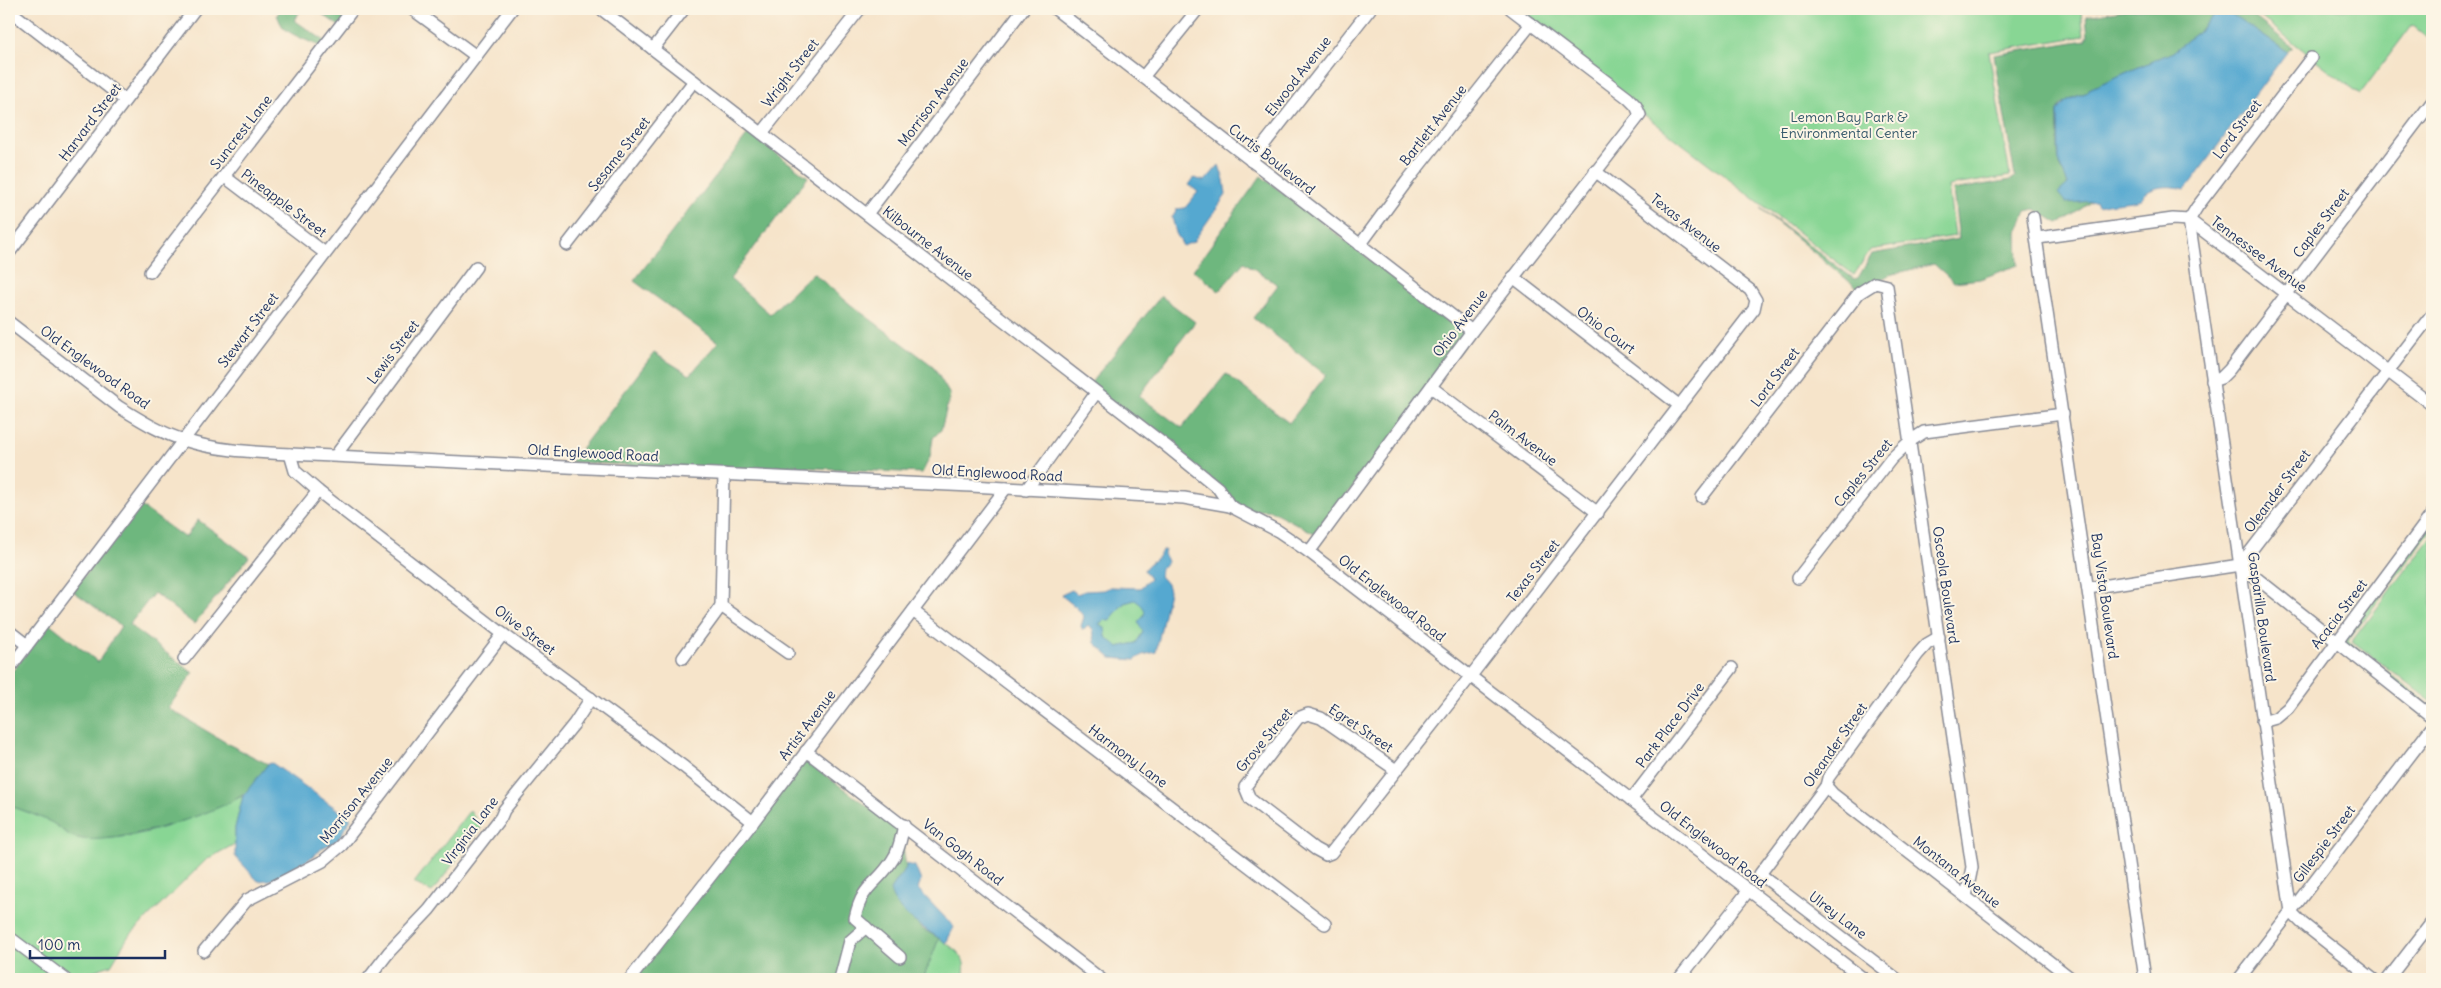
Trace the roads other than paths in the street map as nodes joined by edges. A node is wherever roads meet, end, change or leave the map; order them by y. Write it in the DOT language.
graph roads {
  1 [pos="195,9"];
  2 [pos="353,9"];
  3 [pos="412,9"];
  4 [pos="512,9"];
  5 [pos="601,9"];
  6 [pos="684,9"];
  7 [pos="860,9"];
  8 [pos="1023,9"];
  9 [pos="1056,9"];
  10 [pos="1198,9"];
  11 [pos="1370,9"];
  12 [pos="1511,9"];
  13 [pos="9,10"];
  14 [pos="1531,24"];
  15 [pos="653,49"];
  16 [pos="476,56"];
  17 [pos="2311,58"];
  18 [pos="1143,78"];
  19 [pos="694,81"];
  20 [pos="125,100"];
  21 [pos="2432,102"];
  22 [pos="762,133"];
  23 [pos="1250,161"];
  24 [pos="1595,171"];
  25 [pos="224,177"];
  26 [pos="867,214"];
  27 [pos="2034,218"];
  28 [pos="2189,220"];
  29 [pos="2038,238"];
  30 [pos="567,245"];
  31 [pos="1360,246"];
  32 [pos="9,253"];
  33 [pos="325,253"];
  34 [pos="476,267"];
  35 [pos="150,272"];
  36 [pos="1513,277"];
  37 [pos="1878,283"];
  38 [pos="2287,293"];
  39 [pos="1756,300"];
  40 [pos="2432,314"];
  41 [pos="9,322"];
  42 [pos="1472,331"];
  43 [pos="2389,370"];
  44 [pos="2212,381"];
  45 [pos="1430,387"];
  46 [pos="1096,393"];
  47 [pos="2432,405"];
  48 [pos="1680,406"];
  49 [pos="2063,414"];
  50 [pos="183,440"];
  51 [pos="1910,441"];
  52 [pos="290,454"];
  53 [pos="336,455"];
  54 [pos="724,474"];
  55 [pos="1006,488"];
  56 [pos="1026,490"];
  57 [pos="318,491"];
  58 [pos="1702,497"];
  59 [pos="1230,506"];
  60 [pos="1598,513"];
  61 [pos="2432,514"];
  62 [pos="1309,552"];
  63 [pos="2240,565"];
  64 [pos="1798,578"];
  65 [pos="2088,588"];
  66 [pos="721,606"];
  67 [pos="913,611"];
  68 [pos="9,631"];
  69 [pos="503,634"];
  70 [pos="1938,637"];
  71 [pos="2337,642"];
  72 [pos="27,645"];
  73 [pos="788,653"];
  74 [pos="683,658"];
  75 [pos="184,660"];
  76 [pos="1732,668"];
  77 [pos="9,669"];
  78 [pos="1470,677"];
  79 [pos="591,698"];
  80 [pos="1308,714"];
  81 [pos="2432,717"];
  82 [pos="2262,722"];
  83 [pos="2432,727"];
  84 [pos="806,752"];
  85 [pos="1396,770"];
  86 [pos="1826,786"];
  87 [pos="1631,800"];
  88 [pos="753,822"];
  89 [pos="904,825"];
  90 [pos="1326,855"];
  91 [pos="1760,874"];
  92 [pos="1748,890"];
  93 [pos="1966,897"];
  94 [pos="2291,912"];
  95 [pos="2432,922"];
  96 [pos="1325,924"];
  97 [pos="866,927"];
  98 [pos="9,937"];
  99 [pos="204,951"];
  100 [pos="900,957"];
  101 [pos="369,978"];
  102 [pos="65,979"];
  103 [pos="630,979"];
  104 [pos="840,979"];
  105 [pos="1101,979"];
  106 [pos="1679,979"];
  107 [pos="1864,979"];
  108 [pos="1897,979"];
  109 [pos="2072,979"];
  110 [pos="2145,979"];
  111 [pos="2239,979"];
  112 [pos="2373,979"];
  113 [pos="2388,979"];
  1 -- 20 [label="street, Harvard Street"];
  2 -- 25 [label="street, Suncrest Lane"];
  3 -- 16 [label="street"];
  4 -- 16 [label="street, Stewart Street"];
  5 -- 15 [label="street, Kilbourne Avenue"];
  6 -- 15 [label="street"];
  7 -- 22 [label="street, Wright Street"];
  8 -- 26 [label="street, Morrison Avenue"];
  9 -- 18 [label="street, Curtis Boulevard"];
  10 -- 18 [label="street"];
  11 -- 23 [label="street, Elwood Avenue"];
  12 -- 14 [label="street"];
  13 -- 20 [label="street"];
  14 -- 24 [label="street, Ohio Avenue"];
  14 -- 31 [label="street, Bartlett Avenue"];
  15 -- 19 [label="street, Kilbourne Avenue"];
  16 -- 33 [label="street, Stewart Street"];
  17 -- 28 [label="street, Lord Street"];
  18 -- 23 [label="street, Curtis Boulevard"];
  19 -- 22 [label="street, Kilbourne Avenue"];
  19 -- 30 [label="street, Sesame Street"];
  20 -- 32 [label="street, Harvard Street"];
  21 -- 38 [label="street, Caples Street"];
  22 -- 26 [label="street, Kilbourne Avenue"];
  23 -- 31 [label="street, Curtis Boulevard"];
  24 -- 36 [label="street, Ohio Avenue"];
  24 -- 39 [label="street, Texas Avenue"];
  25 -- 33 [label="street, Pineapple Street"];
  25 -- 35 [label="street, Suncrest Lane"];
  26 -- 46 [label="street, Kilbourne Avenue"];
  27 -- 29 [label="street, Bay Vista Boulevard"];
  28 -- 29 [label="street, Tennessee Avenue"];
  28 -- 38 [label="street, Tennessee Avenue"];
  28 -- 44 [label="street, Gasparilla Boulevard"];
  29 -- 49 [label="street, Bay Vista Boulevard"];
  31 -- 42 [label="street, Curtis Boulevard"];
  33 -- 50 [label="street, Stewart Street"];
  34 -- 53 [label="street, Lewis Street"];
  36 -- 42 [label="street, Ohio Avenue"];
  36 -- 48 [label="street, Ohio Court"];
  37 -- 51 [label="street, Osceola Boulevard"];
  37 -- 58 [label="street, Lord Street"];
  38 -- 43 [label="street, Tennessee Avenue"];
  38 -- 44 [label="street, Caples Street"];
  39 -- 48 [label="street, Texas Street"];
  40 -- 43 [label="street, Oleander Street"];
  41 -- 50 [label="street, Old Englewood Road"];
  42 -- 45 [label="street, Ohio Avenue"];
  43 -- 47 [label="street, Tennessee Avenue"];
  43 -- 63 [label="street, Oleander Street"];
  44 -- 63 [label="street, Gasparilla Boulevard"];
  45 -- 60 [label="street, Palm Avenue"];
  45 -- 62 [label="street, Ohio Avenue"];
  46 -- 56 [label="street"];
  46 -- 59 [label="street, Kilbourne Avenue"];
  48 -- 60 [label="street, Texas Street"];
  49 -- 51 [label="street, Caples Street"];
  49 -- 65 [label="street, Bay Vista Boulevard"];
  50 -- 52 [label="street, Old Englewood Road"];
  50 -- 72 [label="street, Stewart Street"];
  51 -- 64 [label="street, Caples Street"];
  51 -- 70 [label="street, Osceola Boulevard"];
  52 -- 53 [label="street, Old Englewood Road"];
  52 -- 57 [label="street, Olive Street"];
  53 -- 54 [label="street, Old Englewood Road"];
  54 -- 55 [label="street, Old Englewood Road"];
  54 -- 66 [label="street"];
  55 -- 56 [label="street, Old Englewood Road"];
  55 -- 67 [label="street, Artist Avenue"];
  56 -- 59 [label="street, Old Englewood Road"];
  57 -- 69 [label="street, Olive Street"];
  57 -- 75 [label="street"];
  59 -- 62 [label="street, Old Englewood Road"];
  60 -- 78 [label="street, Texas Street"];
  61 -- 71 [label="street, Acacia Street"];
  62 -- 78 [label="street, Old Englewood Road"];
  63 -- 65 [label="street"];
  63 -- 71 [label="street"];
  63 -- 82 [label="street, Gasparilla Boulevard"];
  65 -- 110 [label="street, Bay Vista Boulevard"];
  66 -- 73 [label="street"];
  66 -- 74 [label="street"];
  67 -- 84 [label="street, Artist Avenue"];
  67 -- 96 [label="street, Harmony Lane"];
  68 -- 72 [label="street"];
  69 -- 79 [label="street, Olive Street"];
  69 -- 99 [label="street, Morrison Avenue"];
  70 -- 86 [label="street, Oleander Street"];
  70 -- 93 [label="street, Osceola Boulevard"];
  71 -- 81 [label="street"];
  71 -- 82 [label="street, Acacia Street"];
  72 -- 77 [label="street, Stewart Street"];
  76 -- 87 [label="street, Park Place Drive"];
  78 -- 85 [label="street, Texas Street"];
  78 -- 87 [label="street, Old Englewood Road"];
  79 -- 88 [label="street, Olive Street"];
  79 -- 101 [label="street, Virginia Lane"];
  80 -- 85 [label="street, Egret Street"];
  80 -- 90 [label="street, Grove Street"];
  82 -- 94 [label="street, Gasparilla Boulevard"];
  83 -- 94 [label="street, Gillespie Street"];
  84 -- 88 [label="street, Artist Avenue"];
  84 -- 89 [label="street, Van Gogh Road"];
  85 -- 90 [label="street, Texas Street"];
  86 -- 91 [label="street, Oleander Street"];
  86 -- 93 [label="street, Montana Avenue"];
  87 -- 92 [label="street, Old Englewood Road"];
  88 -- 103 [label="street, Artist Avenue"];
  89 -- 97 [label="street"];
  89 -- 105 [label="street, Van Gogh Road"];
  91 -- 108 [label="street, Ulrey Lane"];
  92 -- 106 [label="street"];
  92 -- 107 [label="street, Old Englewood Road"];
  93 -- 109 [label="street, Montana Avenue"];
  94 -- 111 [label="street, Gillespie Street"];
  94 -- 112 [label="street"];
  95 -- 113 [label="street"];
  97 -- 100 [label="street"];
  97 -- 104 [label="street"];
  98 -- 102 [label="street"];
}
